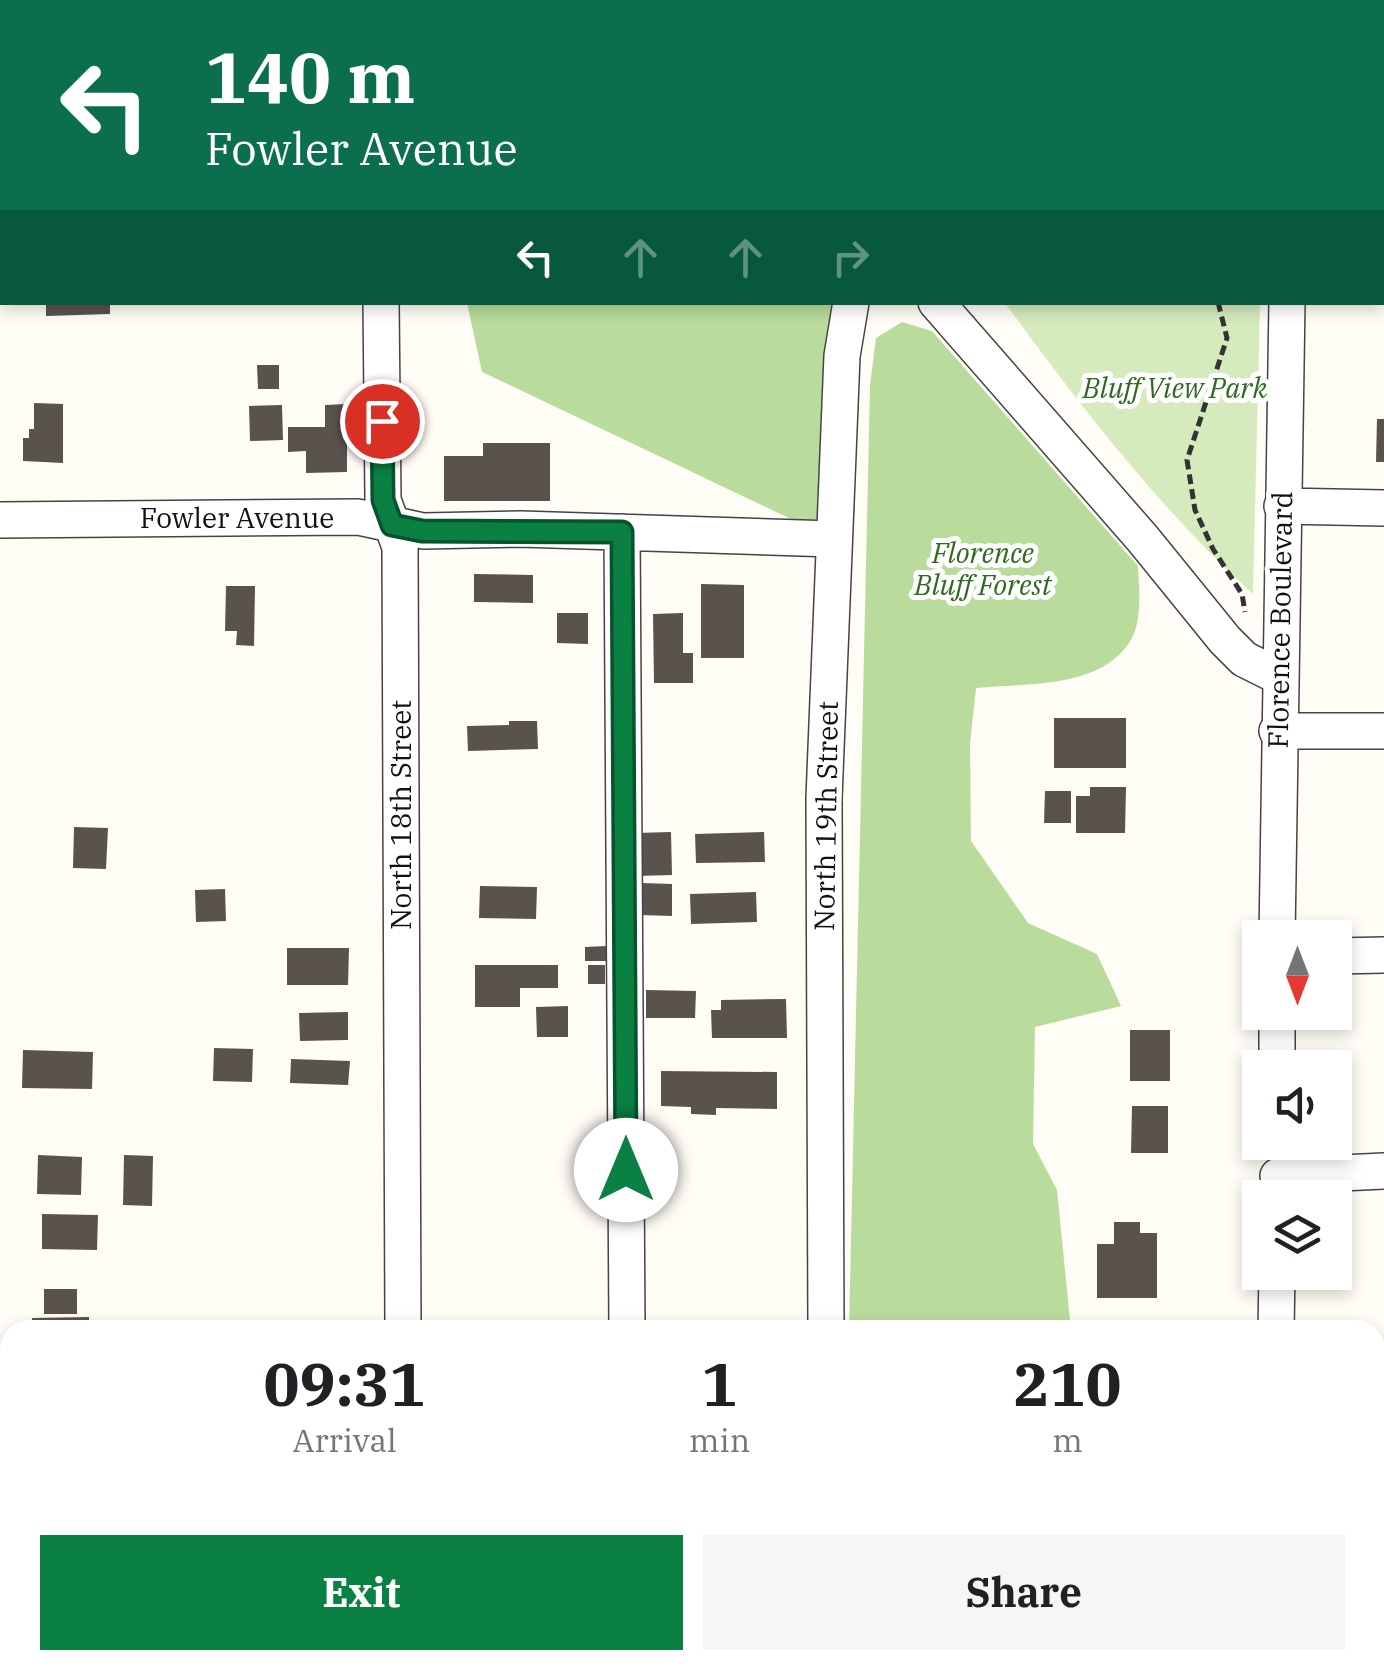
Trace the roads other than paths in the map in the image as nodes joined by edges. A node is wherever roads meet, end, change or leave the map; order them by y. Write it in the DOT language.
graph roads {
  1 [pos="382,305"];
  2 [pos="851,305"];
  3 [pos="939,305"];
  4 [pos="1286,305"];
  5 [pos="1282,506"];
  6 [pos="1384,508"];
  7 [pos="0,520"];
  8 [pos="392,525"];
  9 [pos="622,532"];
  10 [pos="832,538"];
  11 [pos="1278,676"];
  12 [pos="1278,731"];
  13 [pos="1384,731"];
  14 [pos="1277,920"];
  15 [pos="1352,956"];
  16 [pos="1384,956"];
  17 [pos="1384,1171"];
  18 [pos="1278,1172"];
  19 [pos="1277,1290"];
  20 [pos="403,1320"];
  21 [pos="627,1320"];
  22 [pos="826,1320"];
  23 [pos="1276,1320"];
  1 -- 8 [label="street, North 18th Street"];
  2 -- 10 [label="street, North 19th Street"];
  3 -- 11 [label="street"];
  4 -- 5 [label="street, Florence Boulevard"];
  5 -- 6 [label="street"];
  5 -- 11 [label="street, Florence Boulevard"];
  7 -- 8 [label="street, Fowler Avenue"];
  8 -- 9 [label="street, Fowler Avenue"];
  8 -- 20 [label="street, North 18th Street"];
  9 -- 10 [label="street, Fowler Avenue"];
  9 -- 21 [label="street"];
  10 -- 22 [label="street, North 19th Street"];
  11 -- 12 [label="street, Florence Boulevard"];
  12 -- 13 [label="street"];
  12 -- 14 [label="street, Florence Boulevard"];
  15 -- 16 [label="street"];
  17 -- 18 [label="street"];
  19 -- 23 [label="street"];
}
